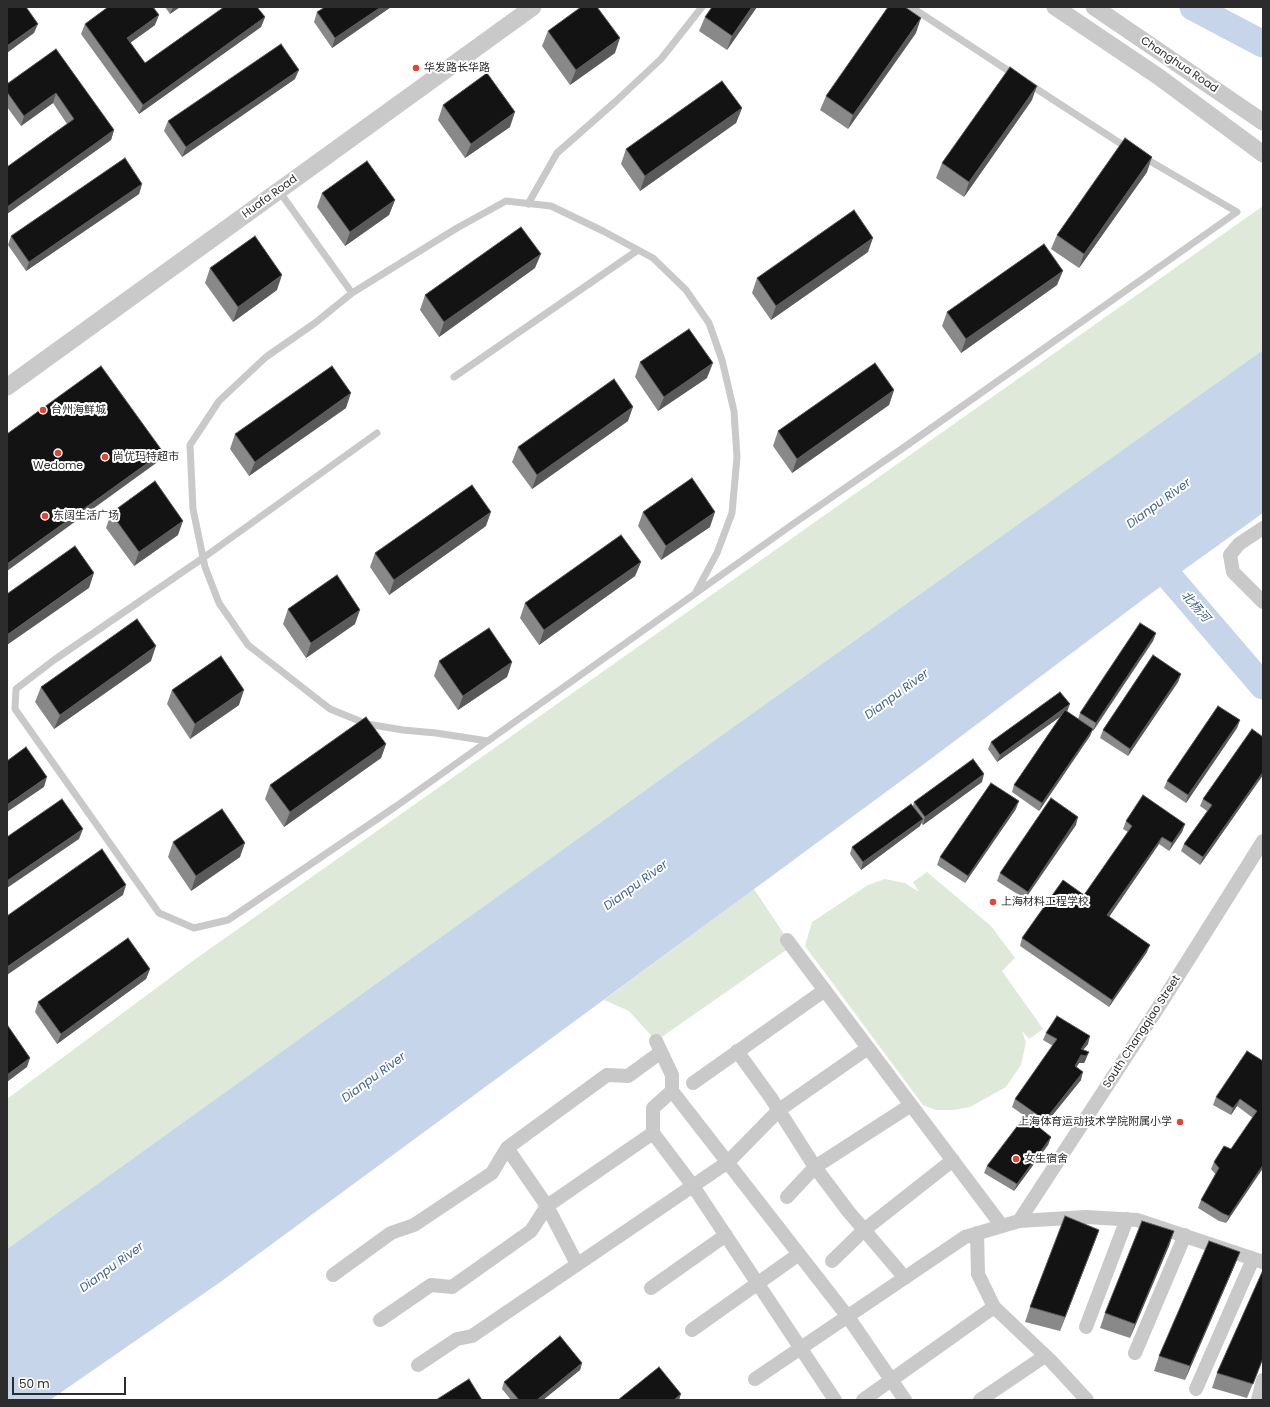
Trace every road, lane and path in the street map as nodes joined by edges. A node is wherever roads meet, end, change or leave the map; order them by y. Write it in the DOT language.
graph roads {
  1 [pos="533,7"];
  2 [pos="702,7"];
  3 [pos="911,7"];
  4 [pos="1055,7"];
  5 [pos="1094,7"];
  6 [pos="1159,77"];
  7 [pos="1263,122"];
  8 [pos="1263,140"];
  9 [pos="1263,154"];
  10 [pos="278,191"];
  11 [pos="528,204"];
  12 [pos="638,250"];
  13 [pos="352,294"];
  14 [pos="454,377"];
  15 [pos="7,387"];
  16 [pos="377,433"];
  17 [pos="1263,528"];
  18 [pos="203,558"];
  19 [pos="695,594"];
  20 [pos="1263,602"];
  21 [pos="488,741"];
  22 [pos="1263,841"];
  23 [pos="787,940"];
  24 [pos="824,990"];
  25 [pos="868,1048"];
  26 [pos="737,1051"];
  27 [pos="693,1083"];
  28 [pos="672,1091"];
  29 [pos="911,1105"];
  30 [pos="778,1110"];
  31 [pos="653,1133"];
  32 [pos="507,1148"];
  33 [pos="952,1160"];
  34 [pos="728,1162"];
  35 [pos="815,1167"];
  36 [pos="693,1186"];
  37 [pos="787,1197"];
  38 [pos="547,1206"];
  39 [pos="1127,1219"];
  40 [pos="1019,1222"];
  41 [pos="1002,1226"];
  42 [pos="864,1230"];
  43 [pos="977,1233"];
  44 [pos="726,1235"];
  45 [pos="1185,1235"];
  46 [pos="799,1254"];
  47 [pos="1258,1260"];
  48 [pos="832,1261"];
  49 [pos="577,1264"];
  50 [pos="333,1275"];
  51 [pos="905,1278"];
  52 [pos="758,1283"];
  53 [pos="650,1288"];
  54 [pos="994,1307"];
  55 [pos="848,1317"];
  56 [pos="380,1320"];
  57 [pos="1086,1327"];
  58 [pos="692,1330"];
  59 [pos="801,1348"];
  60 [pos="1135,1353"];
  61 [pos="1045,1356"];
  62 [pos="418,1365"];
  63 [pos="755,1379"];
  64 [pos="891,1380"];
  65 [pos="1263,1380"];
  66 [pos="1196,1389"];
  67 [pos="835,1400"];
  68 [pos="862,1400"];
  69 [pos="905,1400"];
  70 [pos="980,1400"];
  71 [pos="1085,1400"];
  72 [pos="1258,1400"];
  1 -- 10 [label="street, Huafa Road"];
  2 -- 11 [label="lane"];
  3 -- 19 [label="lane"];
  4 -- 6 [label="street, Changhua Road"];
  5 -- 7 [label="street, Changhua Road"];
  6 -- 8 [label="street, Changhua Road"];
  6 -- 9 [label="street, Changhua Road"];
  10 -- 13 [label="lane"];
  10 -- 15 [label="street, Huafa Road"];
  11 -- 12 [label="lane"];
  11 -- 13 [label="lane"];
  12 -- 14 [label="lane"];
  12 -- 19 [label="lane"];
  13 -- 18 [label="lane"];
  16 -- 18 [label="lane"];
  17 -- 20 [label="street"];
  18 -- 21 [label="lane"];
  18 -- 21 [label="lane"];
  19 -- 21 [label="lane"];
  22 -- 40 [label="street, South Changqiao Street"];
  23 -- 24 [label="street"];
  24 -- 25 [label="street"];
  24 -- 26 [label="street"];
  25 -- 29 [label="street"];
  25 -- 30 [label="street"];
  26 -- 27 [label="street"];
  26 -- 30 [label="street"];
  28 -- 31 [label="street"];
  28 -- 32 [label="street"];
  28 -- 34 [label="street"];
  29 -- 33 [label="street"];
  29 -- 35 [label="street"];
  30 -- 34 [label="street"];
  30 -- 35 [label="street"];
  31 -- 36 [label="street"];
  31 -- 38 [label="street"];
  32 -- 38 [label="street"];
  32 -- 50 [label="street"];
  33 -- 41 [label="street"];
  33 -- 42 [label="street"];
  34 -- 36 [label="street"];
  34 -- 46 [label="street"];
  35 -- 37 [label="street"];
  35 -- 42 [label="street"];
  36 -- 44 [label="street"];
  36 -- 49 [label="street"];
  38 -- 49 [label="street"];
  38 -- 56 [label="street"];
  39 -- 40 [label="street"];
  39 -- 45 [label="street"];
  39 -- 57 [label="street"];
  40 -- 41 [label="street"];
  41 -- 43 [label="street"];
  42 -- 48 [label="street"];
  42 -- 51 [label="street"];
  43 -- 51 [label="street"];
  43 -- 54 [label="street"];
  44 -- 52 [label="street"];
  44 -- 53 [label="street"];
  45 -- 47 [label="street"];
  45 -- 60 [label="street"];
  46 -- 52 [label="street"];
  46 -- 55 [label="street"];
  47 -- 66 [label="street"];
  49 -- 62 [label="street"];
  51 -- 55 [label="street"];
  52 -- 58 [label="street"];
  52 -- 59 [label="street"];
  54 -- 61 [label="street"];
  54 -- 64 [label="street"];
  55 -- 59 [label="street"];
  55 -- 64 [label="street"];
  59 -- 63 [label="street"];
  59 -- 67 [label="street"];
  61 -- 70 [label="street"];
  61 -- 71 [label="street"];
  64 -- 68 [label="street"];
  64 -- 69 [label="street"];
  65 -- 72 [label="street"];
}
